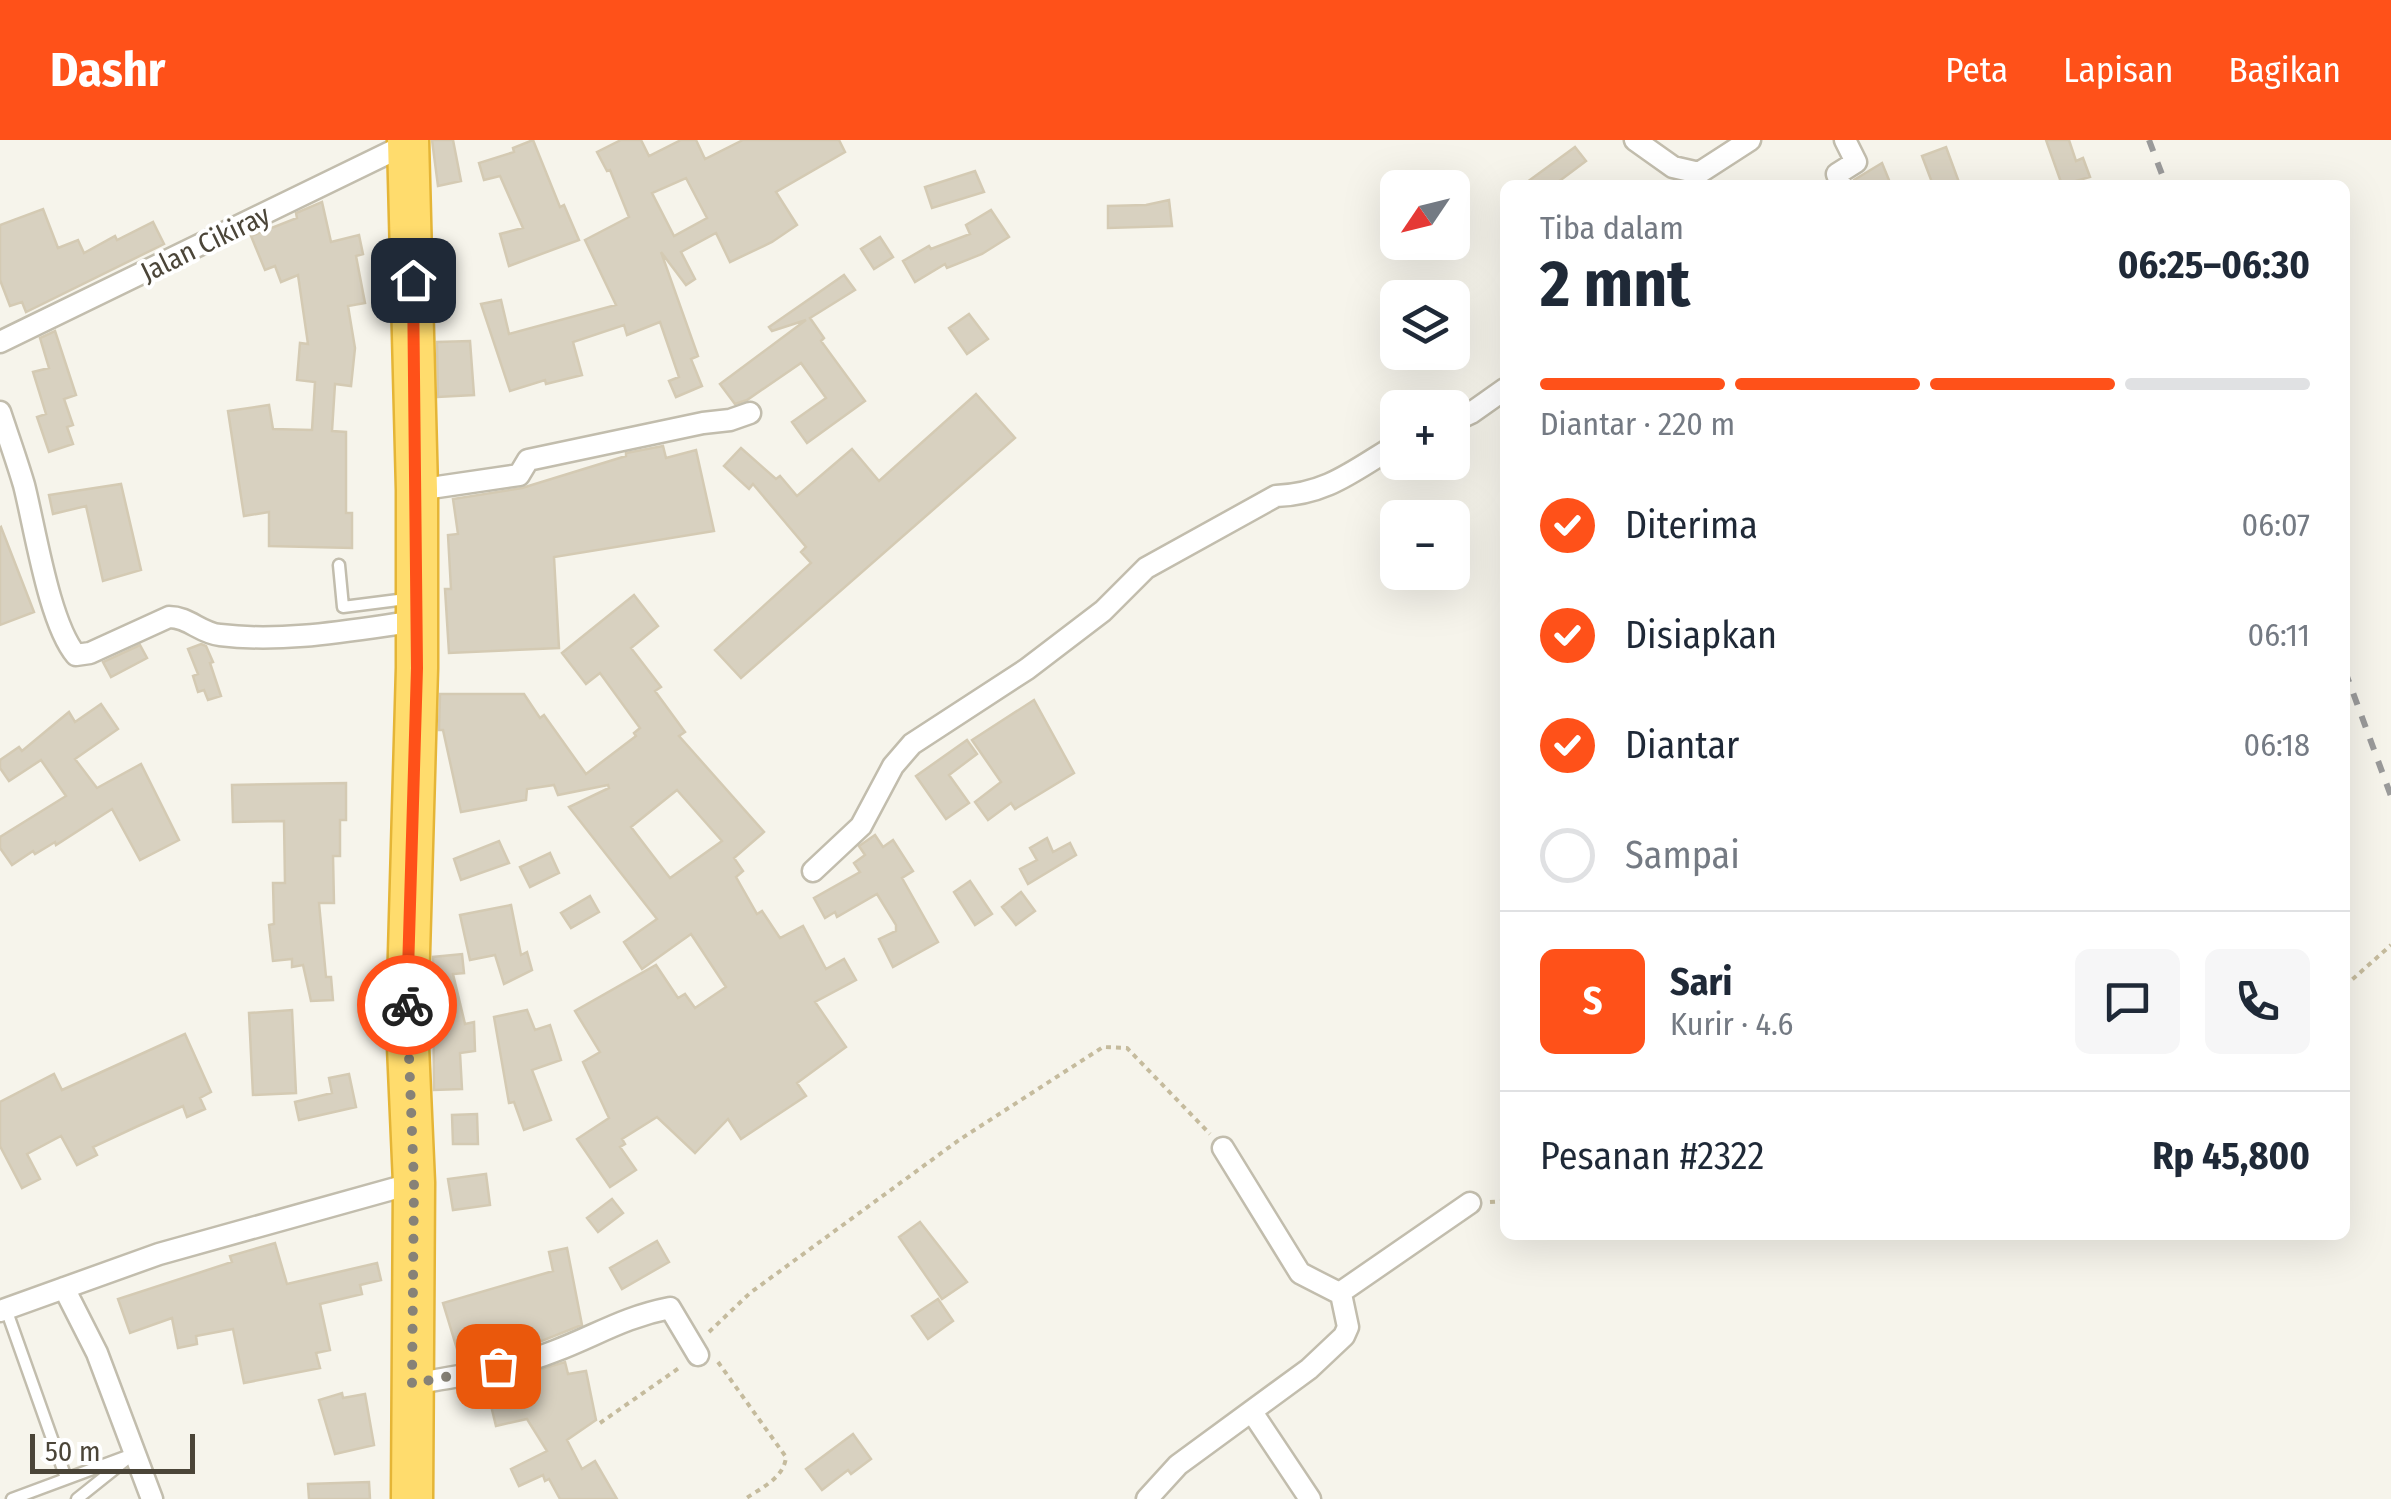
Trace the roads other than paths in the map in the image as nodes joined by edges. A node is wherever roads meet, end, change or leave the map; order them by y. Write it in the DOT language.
graph roads {
  1 [pos="1634,140"];
  2 [pos="1750,140"];
  3 [pos="1846,140"];
  4 [pos="411,141"];
  5 [pos="1691,179"];
  6 [pos="1839,180"];
  7 [pos="0,342"];
  8 [pos="1500,392"];
  9 [pos="0,412"];
  10 [pos="750,413"];
  11 [pos="1470,413"];
  12 [pos="1380,455"];
  13 [pos="417,490"];
  14 [pos="340,564"];
  15 [pos="417,609"];
  16 [pos="812,871"];
  17 [pos="1223,1148"];
  18 [pos="414,1183"];
  19 [pos="1470,1203"];
  20 [pos="64,1288"];
  21 [pos="1340,1294"];
  22 [pos="3,1310"];
  23 [pos="703,1351"];
  24 [pos="412,1384"];
  25 [pos="1252,1412"];
  26 [pos="133,1454"];
  27 [pos="66,1478"];
  28 [pos="12,1499"];
  29 [pos="77,1499"];
  30 [pos="152,1499"];
  31 [pos="412,1499"];
  32 [pos="1147,1499"];
  33 [pos="1310,1499"];
  1 -- 5 [label="street"];
  2 -- 5 [label="street"];
  3 -- 6 [label="street"];
  4 -- 7 [label="street, Jalan Cikiray"];
  4 -- 13 [label="highway"];
  8 -- 11 [label="street"];
  9 -- 15 [label="street"];
  10 -- 13 [label="street"];
  12 -- 16 [label="street"];
  13 -- 15 [label="highway"];
  14 -- 15 [label="lane"];
  15 -- 18 [label="highway"];
  17 -- 21 [label="street"];
  18 -- 20 [label="street"];
  18 -- 24 [label="highway"];
  19 -- 21 [label="street"];
  20 -- 22 [label="street"];
  20 -- 26 [label="street"];
  21 -- 25 [label="street"];
  22 -- 27 [label="lane"];
  23 -- 24 [label="street"];
  24 -- 31 [label="highway"];
  25 -- 32 [label="street"];
  25 -- 33 [label="street"];
  26 -- 27 [label="lane"];
  26 -- 29 [label="lane"];
  26 -- 30 [label="street"];
  27 -- 28 [label="lane"];
}
